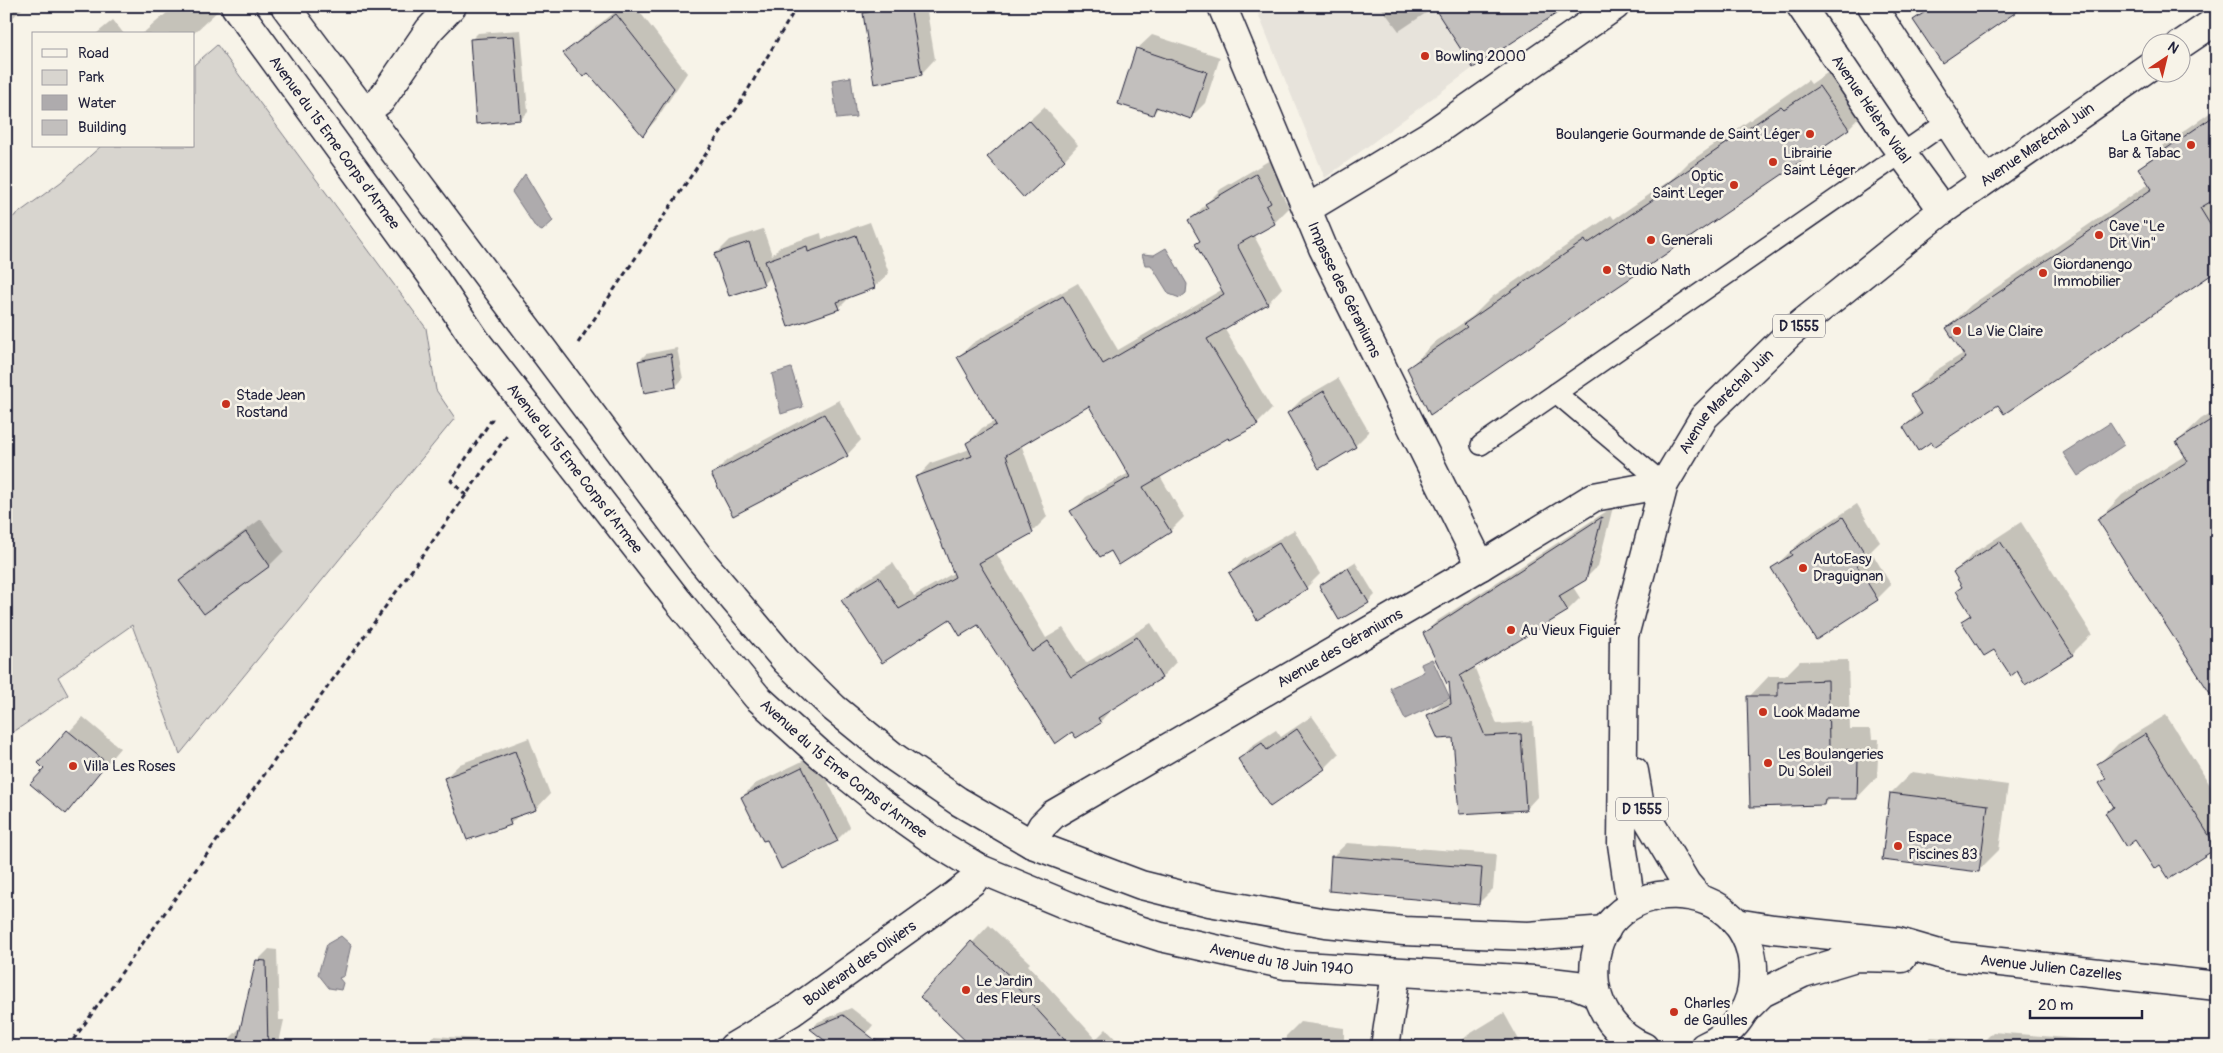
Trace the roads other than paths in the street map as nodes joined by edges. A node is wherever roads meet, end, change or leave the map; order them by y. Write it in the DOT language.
graph roads {
  1 [pos="235,6"];
  2 [pos="285,6"];
  3 [pos="452,6"];
  4 [pos="1222,6"];
  5 [pos="1615,6"];
  6 [pos="1801,6"];
  7 [pos="1872,6"];
  8 [pos="2217,20"];
  9 [pos="2190,38"];
  10 [pos="2140,73"];
  11 [pos="365,112"];
  12 [pos="1947,122"];
  13 [pos="1902,152"];
  14 [pos="1985,180"];
  15 [pos="1307,209"];
  16 [pos="1944,210"];
  17 [pos="1556,393"];
  18 [pos="1481,445"];
  19 [pos="1664,484"];
  20 [pos="1481,566"];
  21 [pos="1623,708"];
  22 [pos="1032,844"];
  23 [pos="980,869"];
  24 [pos="1698,897"];
  25 [pos="1631,905"];
  26 [pos="1736,922"];
  27 [pos="1606,930"];
  28 [pos="1946,956"];
  29 [pos="1396,973"];
  30 [pos="2217,986"];
  31 [pos="1596,993"];
  32 [pos="1732,1030"];
  33 [pos="1631,1043"];
  34 [pos="733,1047"];
  35 [pos="1384,1047"];
  36 [pos="1704,1047"];
  1 -- 23 [label="main road, Avenue du 15 Eme Corps d'Armee"];
  2 -- 11 [label="main road"];
  3 -- 11 [label="main road"];
  4 -- 15 [label="main road, Impasse des Géraniums"];
  5 -- 15 [label="main road"];
  6 -- 13 [label="main road, Avenue Hélène Vidal"];
  7 -- 12 [label="main road"];
  8 -- 9 [label="main road"];
  10 -- 14 [label="main road, Avenue Maréchal Juin / D 1555"];
  11 -- 22 [label="main road"];
  12 -- 13 [label="lane"];
  12 -- 14 [label="main road"];
  13 -- 16 [label="main road, Avenue Hélène Vidal"];
  13 -- 17 [label="lane"];
  14 -- 16 [label="main road, Avenue Maréchal Juin / D 1555"];
  15 -- 20 [label="main road, Impasse des Géraniums"];
  16 -- 19 [label="main road, Avenue Maréchal Juin / D 1555"];
  17 -- 18 [label="lane"];
  17 -- 19 [label="lane"];
  19 -- 20 [label="main road, Avenue des Géraniums"];
  19 -- 21 [label="main road, Avenue Maréchal Juin / D 1555"];
  20 -- 22 [label="main road, Avenue des Géraniums"];
  21 -- 24 [label="main road, Avenue Maréchal Juin / D 1555"];
  21 -- 25 [label="main road, Avenue Maréchal Juin / D 1555"];
  22 -- 27 [label="main road"];
  23 -- 29 [label="main road, Avenue du 18 Juin 1940"];
  23 -- 34 [label="main road, Boulevard des Oliviers"];
  24 -- 25 [label="main road"];
  24 -- 26 [label="main road"];
  25 -- 27 [label="main road"];
  26 -- 28 [label="main road, Avenue Julien Cazelles"];
  26 -- 32 [label="main road"];
  27 -- 31 [label="main road"];
  28 -- 30 [label="main road, Avenue Julien Cazelles"];
  28 -- 32 [label="main road, Avenue Julien Cazelles"];
  29 -- 31 [label="main road, Avenue du 18 Juin 1940"];
  29 -- 35 [label="main road"];
  31 -- 33 [label="main road"];
  32 -- 36 [label="main road, Avenue Julien Cazelles"];
}
